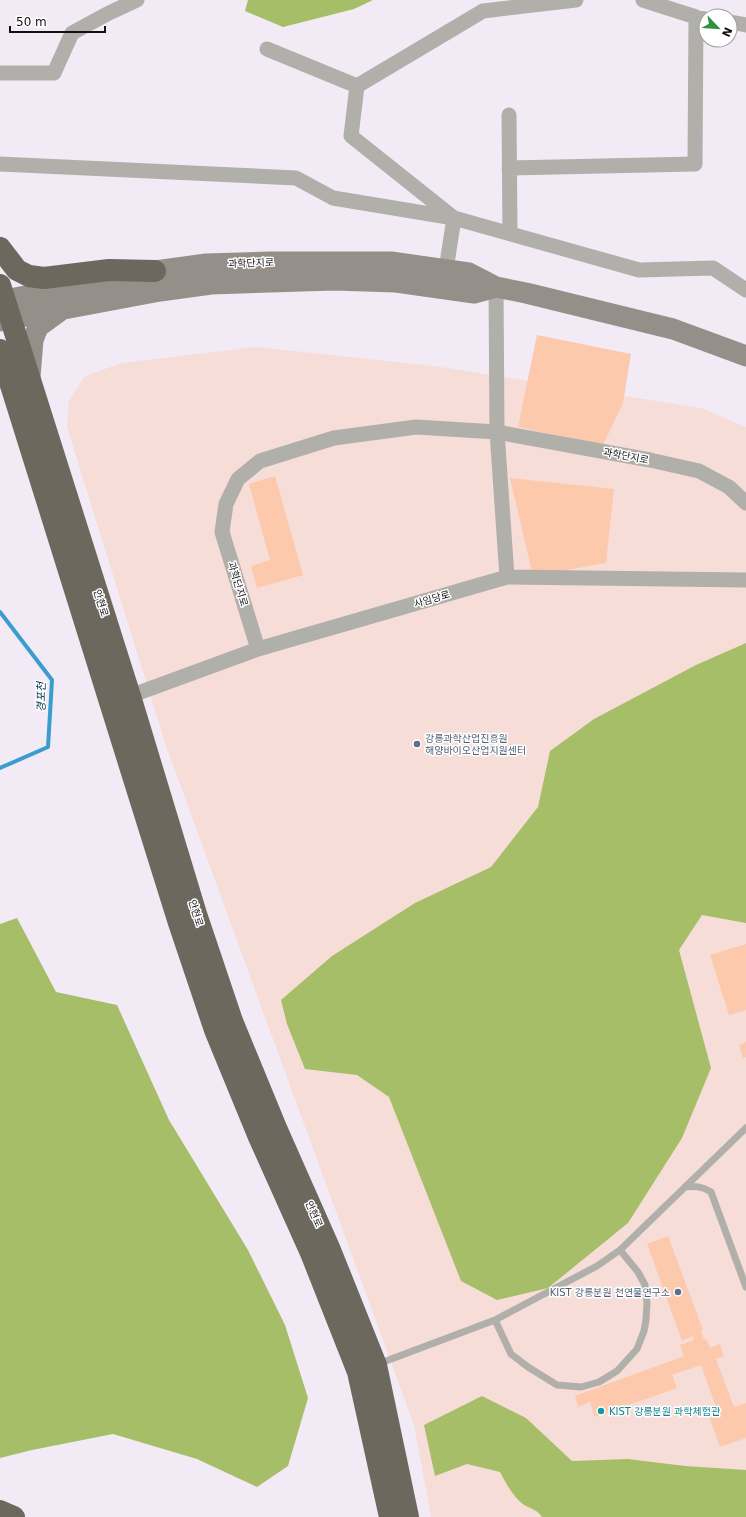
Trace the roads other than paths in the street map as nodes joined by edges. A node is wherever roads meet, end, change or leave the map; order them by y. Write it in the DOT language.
graph roads {
  1 [pos="137,0"];
  2 [pos="576,0"];
  3 [pos="643,0"];
  4 [pos="486,6"];
  5 [pos="698,17"];
  6 [pos="700,48"];
  7 [pos="267,49"];
  8 [pos="0,73"];
  9 [pos="357,86"];
  10 [pos="509,115"];
  11 [pos="0,164"];
  12 [pos="510,168"];
  13 [pos="454,218"];
  14 [pos="510,234"];
  15 [pos="0,248"];
  16 [pos="446,270"];
  17 [pos="155,271"];
  18 [pos="496,287"];
  19 [pos="746,290"];
  20 [pos="3,305"];
  21 [pos="65,308"];
  22 [pos="0,350"];
  23 [pos="746,356"];
  24 [pos="30,376"];
  25 [pos="497,432"];
  26 [pos="746,503"];
  27 [pos="507,577"];
  28 [pos="746,580"];
  29 [pos="258,649"];
  30 [pos="120,699"];
  31 [pos="746,1128"];
  32 [pos="685,1187"];
  33 [pos="620,1250"];
  34 [pos="746,1288"];
  35 [pos="495,1320"];
  36 [pos="367,1368"];
  37 [pos="0,1512"];
  38 [pos="14,1517"];
  39 [pos="390,1517"];
  40 [pos="408,1517"];
  1 -- 8 [label="street"];
  2 -- 4 [label="street"];
  3 -- 5 [label="street"];
  4 -- 9 [label="street"];
  6 -- 12 [label="street"];
  7 -- 9 [label="street"];
  9 -- 13 [label="street"];
  10 -- 12 [label="street"];
  11 -- 13 [label="street"];
  12 -- 14 [label="street"];
  13 -- 14 [label="street"];
  13 -- 16 [label="street"];
  14 -- 19 [label="street"];
  15 -- 17 [label="highway"];
  16 -- 17 [label="street, 과학단지로"];
  16 -- 18 [label="street, 과학단지로"];
  17 -- 20 [label="street, 과학단지로"];
  18 -- 21 [label="street, 과학단지로"];
  18 -- 23 [label="street, 과학단지로"];
  18 -- 25 [label="street"];
  20 -- 21 [label="street, 과학단지로"];
  20 -- 24 [label="highway, 안현로"];
  21 -- 24 [label="street"];
  22 -- 30 [label="highway, 안현로"];
  24 -- 30 [label="highway, 안현로"];
  25 -- 26 [label="street, 과학단지로"];
  25 -- 27 [label="street"];
  25 -- 29 [label="street, 과학단지로"];
  27 -- 28 [label="street, 사임당로"];
  27 -- 29 [label="street, 사임당로"];
  29 -- 30 [label="street, 사임당로"];
  30 -- 36 [label="highway, 안현로"];
  31 -- 32 [label="lane"];
  32 -- 33 [label="lane"];
  32 -- 34 [label="lane"];
  33 -- 35 [label="lane"];
  33 -- 35 [label="lane"];
  35 -- 36 [label="lane"];
  36 -- 39 [label="highway, 안현로"];
  36 -- 40 [label="highway, 안현로"];
  37 -- 38 [label="highway"];
}
